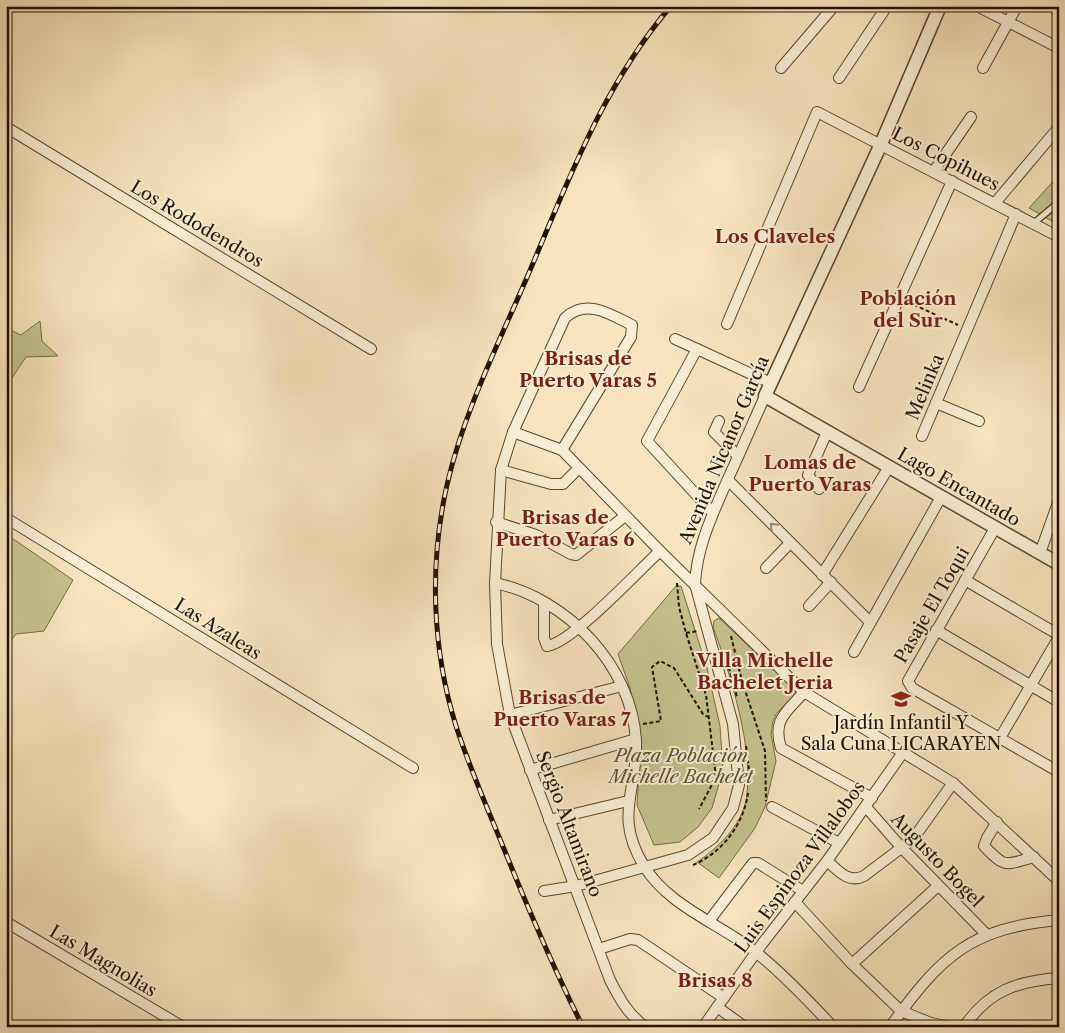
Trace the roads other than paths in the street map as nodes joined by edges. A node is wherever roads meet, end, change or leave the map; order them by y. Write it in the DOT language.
graph roads {
  1 [pos="834,6"];
  2 [pos="888,6"];
  3 [pos="940,6"];
  4 [pos="977,6"];
  5 [pos="1017,6"];
  6 [pos="1009,22"];
  7 [pos="1059,48"];
  8 [pos="781,68"];
  9 [pos="983,68"];
  10 [pos="839,78"];
  11 [pos="971,117"];
  12 [pos="6,127"];
  13 [pos="1059,127"];
  14 [pos="881,144"];
  15 [pos="934,172"];
  16 [pos="952,181"];
  17 [pos="1059,202"];
  18 [pos="995,203"];
  19 [pos="1016,214"];
  20 [pos="1034,224"];
  21 [pos="1059,237"];
  22 [pos="727,324"];
  23 [pos="675,338"];
  24 [pos="371,349"];
  25 [pos="697,349"];
  26 [pos="770,383"];
  27 [pos="859,387"];
  28 [pos="764,396"];
  29 [pos="936,403"];
  30 [pos="719,421"];
  31 [pos="979,421"];
  32 [pos="513,432"];
  33 [pos="827,432"];
  34 [pos="922,436"];
  35 [pos="562,450"];
  36 [pos="738,456"];
  37 [pos="889,467"];
  38 [pos="579,468"];
  39 [pos="501,470"];
  40 [pos="728,480"];
  41 [pos="819,489"];
  42 [pos="941,497"];
  43 [pos="1059,500"];
  44 [pos="713,513"];
  45 [pos="625,516"];
  46 [pos="6,518"];
  47 [pos="496,522"];
  48 [pos="995,528"];
  49 [pos="790,543"];
  50 [pos="660,551"];
  51 [pos="1040,553"];
  52 [pos="1059,564"];
  53 [pos="766,568"];
  54 [pos="822,574"];
  55 [pos="965,580"];
  56 [pos="830,582"];
  57 [pos="494,583"];
  58 [pos="695,584"];
  59 [pos="544,603"];
  60 [pos="809,606"];
  61 [pos="720,609"];
  62 [pos="705,622"];
  63 [pos="870,622"];
  64 [pos="579,627"];
  65 [pos="936,630"];
  66 [pos="1059,636"];
  67 [pos="854,652"];
  68 [pos="1030,685"];
  69 [pos="622,686"];
  70 [pos="804,692"];
  71 [pos="1059,702"];
  72 [pos="510,715"];
  73 [pos="1000,738"];
  74 [pos="636,739"];
  75 [pos="904,751"];
  76 [pos="413,768"];
  77 [pos="530,770"];
  78 [pos="1059,772"];
  79 [pos="954,783"];
  80 [pos="628,801"];
  81 [pos="869,802"];
  82 [pos="772,808"];
  83 [pos="549,820"];
  84 [pos="998,822"];
  85 [pos="839,843"];
  86 [pos="900,848"];
  87 [pos="1034,857"];
  88 [pos="827,861"];
  89 [pos="644,866"];
  90 [pos="1059,881"];
  91 [pos="576,886"];
  92 [pos="938,886"];
  93 [pos="544,891"];
  94 [pos="803,891"];
  95 [pos="795,902"];
  96 [pos="1059,920"];
  97 [pos="708,921"];
  98 [pos="6,922"];
  99 [pos="986,934"];
  100 [pos="599,949"];
  101 [pos="756,952"];
  102 [pos="852,964"];
  103 [pos="1059,978"];
  104 [pos="724,998"];
  105 [pos="717,1008"];
  106 [pos="901,1012"];
  107 [pos="635,1023"];
  108 [pos="830,1026"];
  109 [pos="183,1027"];
  110 [pos="645,1027"];
  111 [pos="703,1027"];
  112 [pos="745,1027"];
  113 [pos="890,1027"];
  114 [pos="950,1027"];
  115 [pos="964,1027"];
  1 -- 8 [label="street"];
  2 -- 10 [label="street"];
  3 -- 14 [label="street, Avenida Nicanor García"];
  4 -- 6 [label="street"];
  5 -- 6 [label="street"];
  6 -- 7 [label="street"];
  6 -- 9 [label="street"];
  11 -- 15 [label="street"];
  12 -- 24 [label="street, Los Rododendros"];
  13 -- 18 [label="street"];
  14 -- 15 [label="street, Los Copihues"];
  14 -- 22 [label="street, Los Copihues"];
  14 -- 26 [label="street, Avenida Nicanor García"];
  15 -- 16 [label="street, Los Copihues"];
  16 -- 18 [label="street, Los Copihues"];
  16 -- 27 [label="street"];
  17 -- 20 [label="lane"];
  18 -- 19 [label="street, Los Copihues"];
  19 -- 20 [label="street, Los Copihues"];
  19 -- 29 [label="street, Melinka"];
  20 -- 21 [label="street, Los Copihues"];
  23 -- 25 [label="street"];
  25 -- 26 [label="street"];
  25 -- 44 [label="street"];
  26 -- 28 [label="street, Avenida Nicanor García"];
  28 -- 33 [label="street, Lago Encantado"];
  28 -- 36 [label="street, Avenida Nicanor García"];
  29 -- 31 [label="street"];
  29 -- 34 [label="street, Melinka"];
  30 -- 36 [label="street"];
  32 -- 35 [label="street"];
  32 -- 35 [label="street, Sergio Altamirano"];
  32 -- 39 [label="street, Sergio Altamirano"];
  33 -- 37 [label="street, Lago Encantado"];
  33 -- 41 [label="street"];
  35 -- 38 [label="street"];
  36 -- 40 [label="street, Avenida Nicanor García"];
  37 -- 42 [label="street, Lago Encantado"];
  37 -- 54 [label="street"];
  38 -- 39 [label="street"];
  38 -- 45 [label="street"];
  39 -- 47 [label="street, Sergio Altamirano"];
  40 -- 44 [label="street, Avenida Nicanor García"];
  49 -- 40 [label="street, one-way"];
  42 -- 48 [label="street, Lago Encantado"];
  42 -- 63 [label="street"];
  43 -- 51 [label="street"];
  44 -- 58 [label="street, Avenida Nicanor García"];
  45 -- 47 [label="street"];
  45 -- 50 [label="street"];
  46 -- 76 [label="street, Las Azaleas"];
  47 -- 57 [label="street, Sergio Altamirano"];
  48 -- 51 [label="street, Lago Encantado"];
  48 -- 55 [label="street, Pasaje El Toqui"];
  49 -- 53 [label="street"];
  49 -- 54 [label="street"];
  50 -- 58 [label="street"];
  50 -- 64 [label="street"];
  51 -- 52 [label="street, Lago Encantado"];
  54 -- 56 [label="street"];
  55 -- 65 [label="street, Pasaje El Toqui"];
  55 -- 66 [label="street"];
  56 -- 60 [label="street"];
  56 -- 63 [label="street"];
  57 -- 59 [label="street"];
  57 -- 72 [label="street, Sergio Altamirano"];
  58 -- 61 [label="street"];
  58 -- 62 [label="street, Avenida Nicanor García"];
  59 -- 64 [label="street"];
  59 -- 64 [label="street"];
  61 -- 62 [label="street"];
  61 -- 70 [label="street"];
  62 -- 89 [label="street, Avenida Nicanor García"];
  63 -- 67 [label="street"];
  64 -- 69 [label="street"];
  65 -- 68 [label="street"];
  65 -- 73 [label="street, Pasaje El Toqui"];
  66 -- 68 [label="street"];
  68 -- 71 [label="street"];
  68 -- 73 [label="street"];
  69 -- 72 [label="street"];
  69 -- 74 [label="street"];
  70 -- 75 [label="street"];
  70 -- 81 [label="street"];
  72 -- 77 [label="street, Sergio Altamirano"];
  73 -- 78 [label="street"];
  74 -- 77 [label="street"];
  74 -- 80 [label="street"];
  75 -- 79 [label="street"];
  75 -- 81 [label="street, Luis Espinoza Villalobos"];
  77 -- 83 [label="street, Sergio Altamirano"];
  79 -- 84 [label="street"];
  79 -- 86 [label="street"];
  80 -- 83 [label="street"];
  80 -- 89 [label="street"];
  81 -- 85 [label="street, Luis Espinoza Villalobos"];
  81 -- 86 [label="street, Augusto Bogel"];
  82 -- 85 [label="street"];
  83 -- 91 [label="street, Sergio Altamirano"];
  84 -- 87 [label="street"];
  84 -- 87 [label="street"];
  85 -- 88 [label="street, Luis Espinoza Villalobos"];
  86 -- 88 [label="street"];
  86 -- 92 [label="street, Augusto Bogel"];
  87 -- 90 [label="street"];
  88 -- 94 [label="street, Luis Espinoza Villalobos"];
  89 -- 91 [label="street, Avenida Nicanor García"];
  89 -- 97 [label="street"];
  91 -- 93 [label="street, Avenida Nicanor García"];
  91 -- 100 [label="street, Sergio Altamirano"];
  92 -- 99 [label="street, Augusto Bogel"];
  92 -- 102 [label="street"];
  94 -- 95 [label="street, Luis Espinoza Villalobos"];
  94 -- 97 [label="street"];
  95 -- 101 [label="street, Luis Espinoza Villalobos"];
  95 -- 102 [label="street"];
  96 -- 99 [label="street"];
  97 -- 101 [label="street"];
  98 -- 109 [label="street, Las Magnolias"];
  99 -- 106 [label="street"];
  100 -- 104 [label="street"];
  100 -- 107 [label="street, Sergio Altamirano"];
  101 -- 104 [label="street, Luis Espinoza Villalobos"];
  101 -- 108 [label="street"];
  102 -- 106 [label="street"];
  103 -- 115 [label="street"];
  104 -- 105 [label="street, Luis Espinoza Villalobos"];
  105 -- 111 [label="street, Luis Espinoza Villalobos"];
  105 -- 112 [label="street"];
  106 -- 113 [label="street"];
  106 -- 114 [label="street"];
  107 -- 110 [label="street, Sergio Altamirano"];
}
